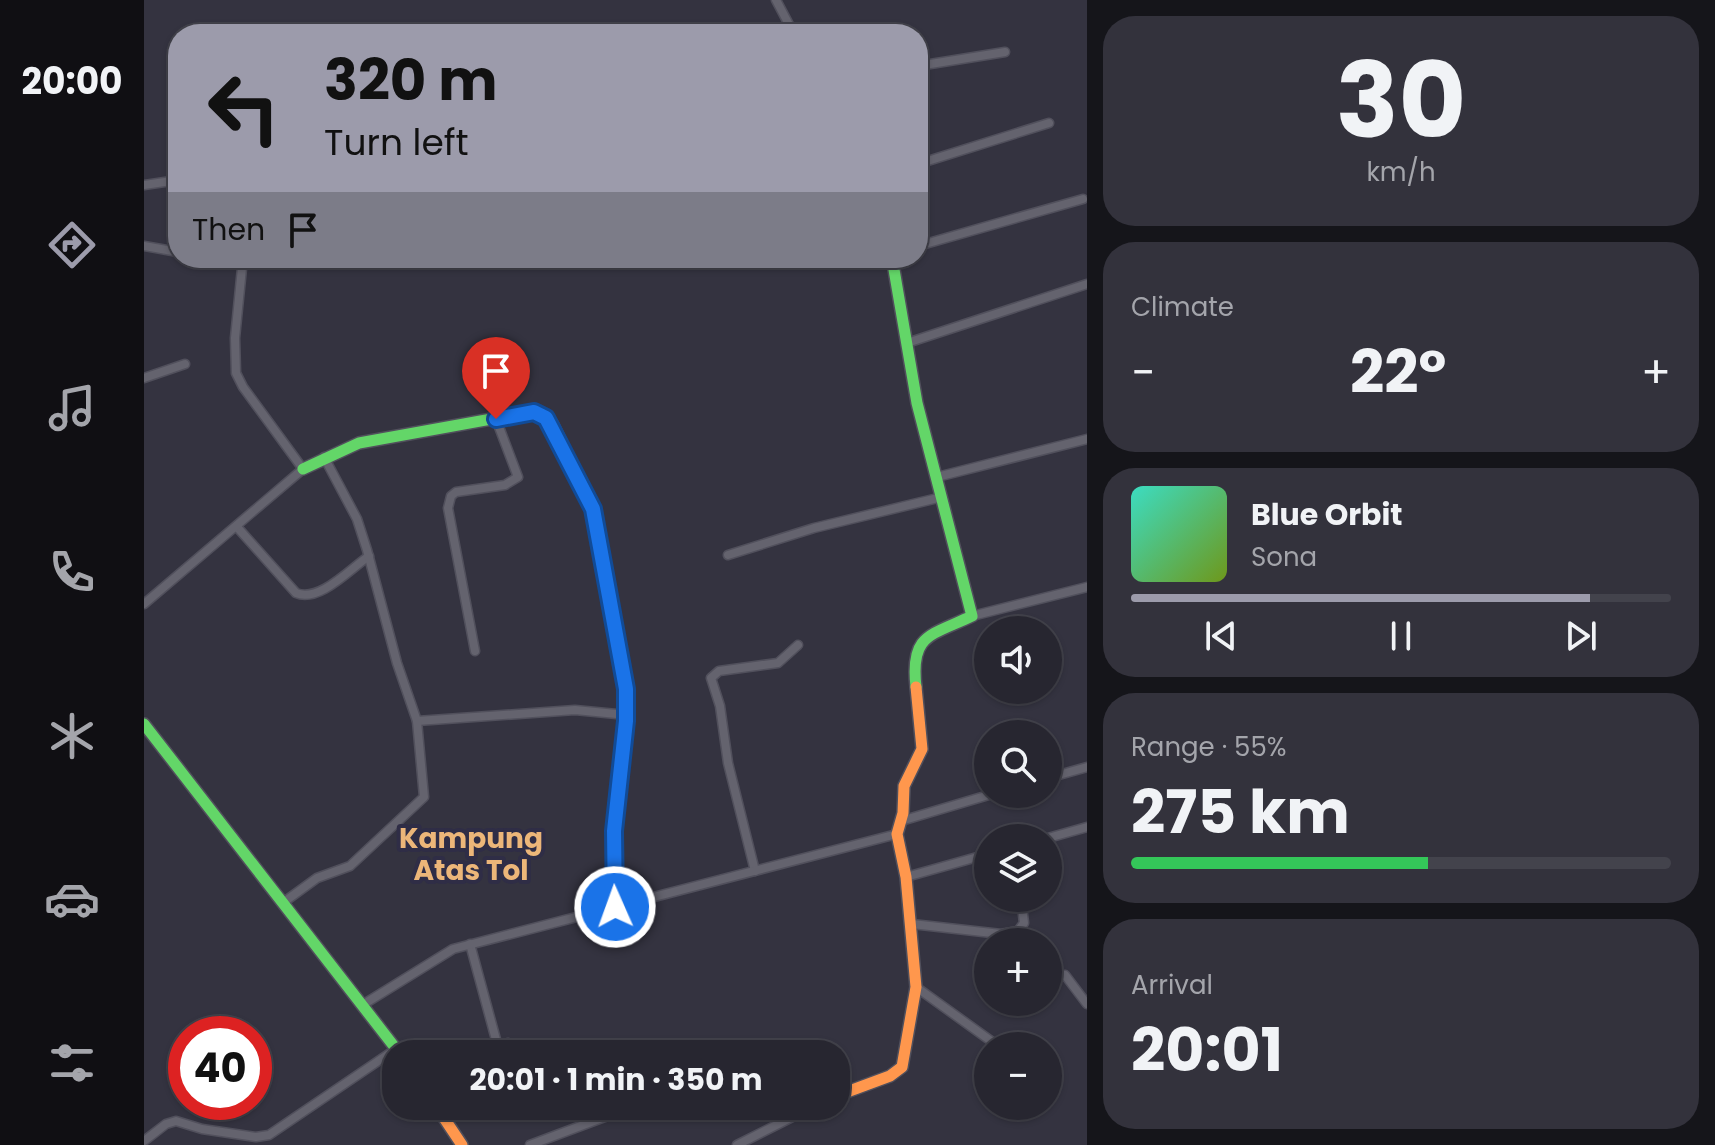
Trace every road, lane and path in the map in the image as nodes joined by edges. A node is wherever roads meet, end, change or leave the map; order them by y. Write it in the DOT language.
graph roads {
  1 [pos="776,0"];
  2 [pos="789,24"];
  3 [pos="1005,52"];
  4 [pos="928,64"];
  5 [pos="1049,123"];
  6 [pos="928,161"];
  7 [pos="168,181"];
  8 [pos="144,185"];
  9 [pos="1083,199"];
  10 [pos="928,243"];
  11 [pos="144,246"];
  12 [pos="168,250"];
  13 [pos="242,268"];
  14 [pos="894,268"];
  15 [pos="1087,284"];
  16 [pos="907,343"];
  17 [pos="185,364"];
  18 [pos="144,378"];
  19 [pos="496,419"];
  20 [pos="1087,439"];
  21 [pos="324,457"];
  22 [pos="303,469"];
  23 [pos="937,477"];
  24 [pos="942,497"];
  25 [pos="237,527"];
  26 [pos="728,555"];
  27 [pos="369,556"];
  28 [pos="1087,587"];
  29 [pos="144,604"];
  30 [pos="972,616"];
  31 [pos="798,645"];
  32 [pos="475,651"];
  33 [pos="627,715"];
  34 [pos="417,721"];
  35 [pos="144,724"];
  36 [pos="1087,767"];
  37 [pos="1062,774"];
  38 [pos="974,799"];
  39 [pos="901,821"];
  40 [pos="1087,827"];
  41 [pos="897,834"];
  42 [pos="1062,834"];
  43 [pos="974,858"];
  44 [pos="755,871"];
  45 [pos="906,877"];
  46 [pos="284,902"];
  47 [pos="615,907"];
  48 [pos="1023,912"];
  49 [pos="912,924"];
  50 [pos="470,944"];
  51 [pos="1065,975"];
  52 [pos="916,987"];
  53 [pos="364,1004"];
  54 [pos="1087,1004"];
  55 [pos="979,1032"];
  56 [pos="390,1040"];
  57 [pos="496,1040"];
  58 [pos="382,1062"];
  59 [pos="850,1091"];
  60 [pos="445,1120"];
  61 [pos="597,1120"];
  62 [pos="786,1120"];
  63 [pos="144,1141"];
  64 [pos="462,1145"];
  65 [pos="530,1145"];
  66 [pos="737,1145"];
  1 -- 2 [label="street"];
  3 -- 4 [label="street"];
  5 -- 6 [label="street"];
  7 -- 8 [label="street"];
  9 -- 10 [label="street"];
  11 -- 12 [label="street"];
  13 -- 22 [label="street"];
  14 -- 16 [label="street"];
  15 -- 16 [label="street"];
  16 -- 23 [label="street"];
  17 -- 18 [label="street"];
  19 -- 21 [label="street"];
  19 -- 32 [label="street"];
  19 -- 33 [label="street"];
  20 -- 23 [label="street"];
  21 -- 22 [label="street"];
  21 -- 27 [label="street"];
  22 -- 25 [label="street"];
  23 -- 24 [label="street"];
  24 -- 26 [label="street"];
  24 -- 30 [label="street"];
  25 -- 27 [label="street"];
  25 -- 29 [label="street"];
  27 -- 34 [label="street"];
  28 -- 30 [label="street"];
  30 -- 39 [label="street"];
  31 -- 44 [label="street"];
  33 -- 34 [label="street"];
  33 -- 47 [label="street"];
  34 -- 46 [label="street"];
  35 -- 46 [label="street"];
  36 -- 37 [label="street"];
  38 -- 39 [label="street"];
  39 -- 41 [label="street"];
  40 -- 42 [label="street"];
  41 -- 44 [label="street"];
  41 -- 45 [label="street"];
  43 -- 45 [label="street"];
  44 -- 47 [label="street"];
  45 -- 49 [label="street"];
  46 -- 53 [label="street"];
  47 -- 50 [label="street"];
  48 -- 49 [label="street"];
  49 -- 52 [label="street"];
  50 -- 53 [label="street"];
  50 -- 57 [label="street"];
  51 -- 54 [label="street"];
  52 -- 55 [label="street"];
  52 -- 59 [label="street"];
  53 -- 56 [label="street"];
  58 -- 63 [label="street"];
  60 -- 64 [label="street"];
  61 -- 65 [label="street"];
  62 -- 66 [label="street"];
}
